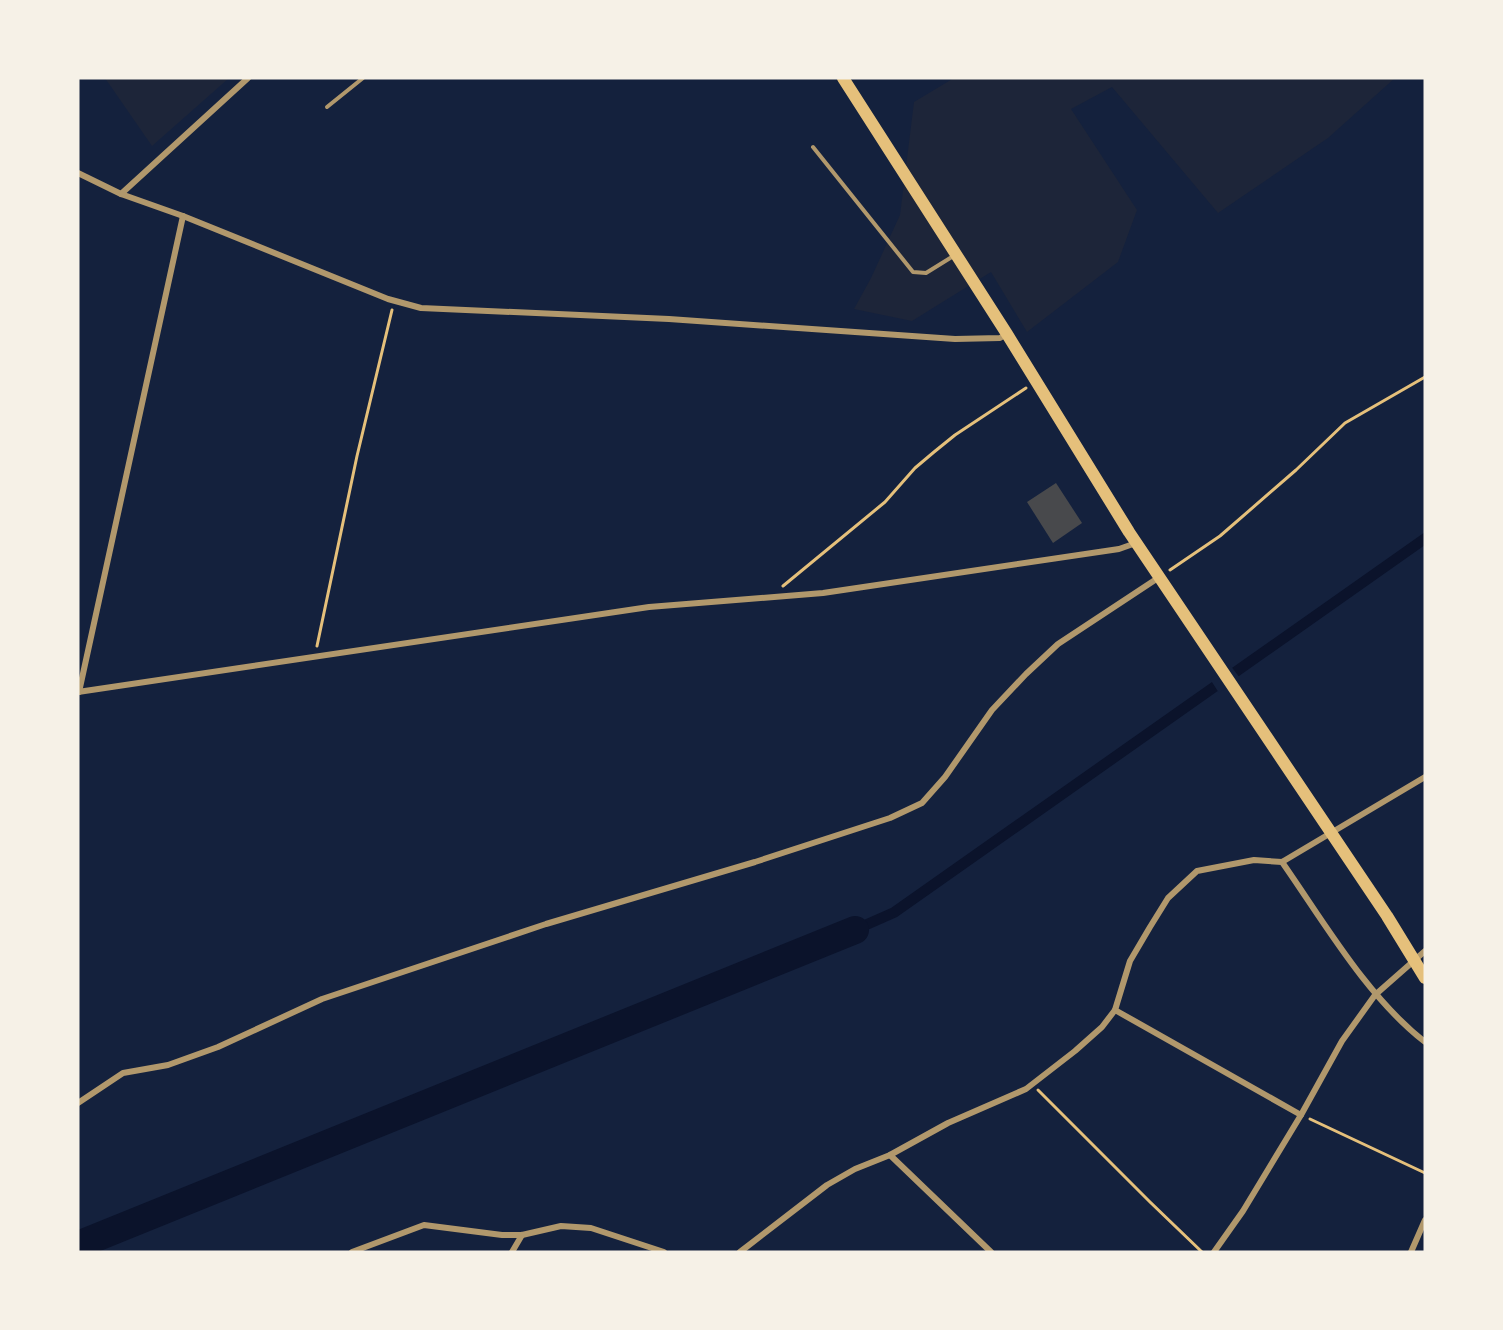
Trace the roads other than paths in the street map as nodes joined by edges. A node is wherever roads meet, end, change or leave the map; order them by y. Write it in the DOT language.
graph roads {
  1 [pos="248,78"];
  2 [pos="363,78"];
  3 [pos="843,78"];
  4 [pos="327,107"];
  5 [pos="813,147"];
  6 [pos="78,172"];
  7 [pos="121,194"];
  8 [pos="183,216"];
  9 [pos="956,254"];
  10 [pos="1007,334"];
  11 [pos="1136,543"];
  12 [pos="1158,578"];
  13 [pos="78,692"];
  14 [pos="1425,777"];
  15 [pos="1331,832"];
  16 [pos="1282,862"];
  17 [pos="1425,951"];
  18 [pos="1414,959"];
  19 [pos="1425,978"];
  20 [pos="1375,995"];
  21 [pos="1115,1010"];
  22 [pos="1425,1042"];
  23 [pos="78,1103"];
  24 [pos="1301,1115"];
  25 [pos="890,1155"];
  26 [pos="1425,1220"];
  27 [pos="522,1235"];
  28 [pos="352,1252"];
  29 [pos="512,1252"];
  30 [pos="664,1252"];
  31 [pos="740,1252"];
  32 [pos="991,1252"];
  33 [pos="1214,1252"];
  34 [pos="1411,1252"];
  1 -- 7 [label="street"];
  2 -- 4 [label="lane"];
  3 -- 9 [label="main road"];
  5 -- 9 [label="lane"];
  6 -- 7 [label="street"];
  7 -- 8 [label="street"];
  8 -- 10 [label="street"];
  8 -- 13 [label="street"];
  9 -- 10 [label="main road"];
  10 -- 11 [label="main road"];
  11 -- 12 [label="main road"];
  11 -- 13 [label="street"];
  12 -- 15 [label="main road"];
  12 -- 23 [label="street"];
  14 -- 15 [label="street"];
  15 -- 16 [label="street"];
  15 -- 18 [label="main road"];
  16 -- 20 [label="street"];
  16 -- 21 [label="street"];
  17 -- 18 [label="street"];
  18 -- 19 [label="main road"];
  18 -- 20 [label="street"];
  20 -- 22 [label="street"];
  20 -- 24 [label="street"];
  21 -- 24 [label="street"];
  21 -- 25 [label="street"];
  24 -- 33 [label="street"];
  25 -- 31 [label="street"];
  25 -- 32 [label="street"];
  26 -- 34 [label="street"];
  27 -- 28 [label="street"];
  27 -- 29 [label="street"];
  27 -- 30 [label="street"];
}
